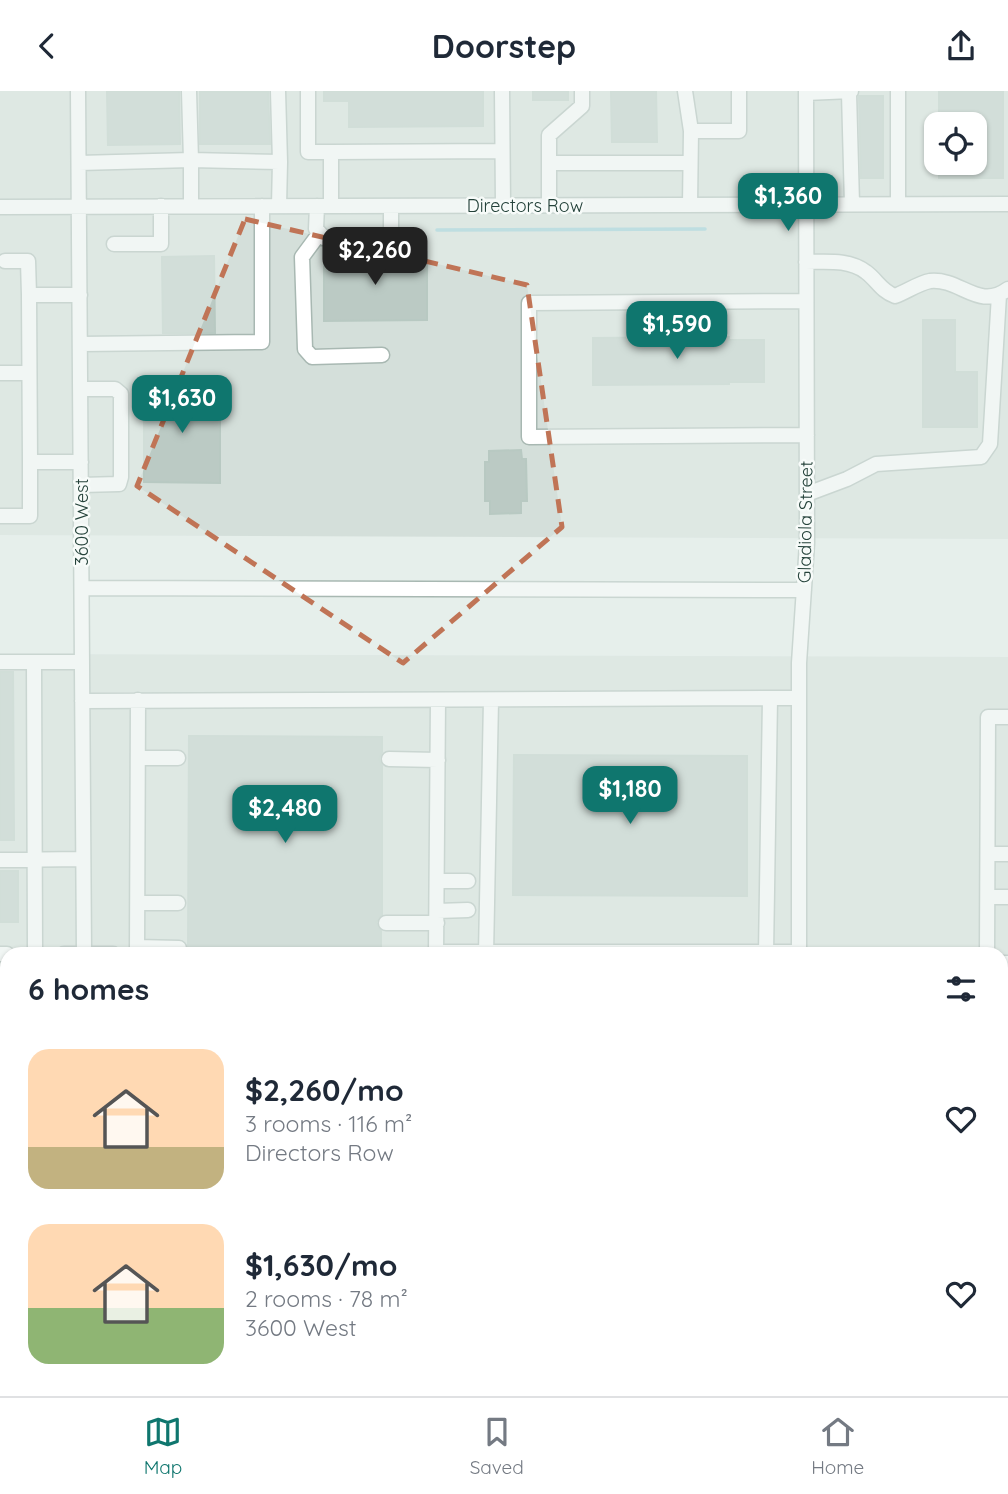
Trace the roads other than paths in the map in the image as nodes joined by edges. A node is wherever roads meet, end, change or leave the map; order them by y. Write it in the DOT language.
graph roads {
  1 [pos="78,91"];
  2 [pos="189,91"];
  3 [pos="278,91"];
  4 [pos="308,91"];
  5 [pos="502,91"];
  6 [pos="582,91"];
  7 [pos="685,91"];
  8 [pos="739,91"];
  9 [pos="898,91"];
  10 [pos="806,92"];
  11 [pos="850,92"];
  12 [pos="691,131"];
  13 [pos="502,151"];
  14 [pos="331,152"];
  15 [pos="191,160"];
  16 [pos="280,162"];
  17 [pos="79,163"];
  18 [pos="549,163"];
  19 [pos="690,163"];
  20 [pos="806,204"];
  21 [pos="852,204"];
  22 [pos="898,204"];
  23 [pos="1008,204"];
  24 [pos="391,205"];
  25 [pos="503,205"];
  26 [pos="549,205"];
  27 [pos="690,205"];
  28 [pos="161,206"];
  29 [pos="191,206"];
  30 [pos="262,206"];
  31 [pos="279,206"];
  32 [pos="324,206"];
  33 [pos="0,207"];
  34 [pos="79,207"];
  35 [pos="319,234"];
  36 [pos="114,244"];
  37 [pos="5,261"];
  38 [pos="806,262"];
  39 [pos="1004,292"];
  40 [pos="29,295"];
  41 [pos="80,295"];
  42 [pos="806,301"];
  43 [pos="80,344"];
  44 [pos="383,355"];
  45 [pos="0,373"];
  46 [pos="29,373"];
  47 [pos="80,389"];
  48 [pos="807,435"];
  49 [pos="30,462"];
  50 [pos="81,462"];
  51 [pos="81,485"];
  52 [pos="807,494"];
  53 [pos="0,516"];
  54 [pos="82,587"];
  55 [pos="804,590"];
  56 [pos="0,662"];
  57 [pos="34,662"];
  58 [pos="82,662"];
  59 [pos="769,698"];
  60 [pos="799,698"];
  61 [pos="138,700"];
  62 [pos="438,700"];
  63 [pos="491,700"];
  64 [pos="82,701"];
  65 [pos="1008,717"];
  66 [pos="138,758"];
  67 [pos="178,758"];
  68 [pos="389,759"];
  69 [pos="438,760"];
  70 [pos="988,854"];
  71 [pos="1008,854"];
  72 [pos="36,859"];
  73 [pos="83,859"];
  74 [pos="0,860"];
  75 [pos="437,881"];
  76 [pos="468,881"];
  77 [pos="988,897"];
  78 [pos="1008,897"];
  79 [pos="138,903"];
  80 [pos="178,904"];
  81 [pos="468,910"];
  82 [pos="437,917"];
  83 [pos="386,923"];
  84 [pos="35,947"];
  85 [pos="84,947"];
  86 [pos="138,947"];
  87 [pos="436,947"];
  88 [pos="486,947"];
  89 [pos="766,947"];
  90 [pos="799,947"];
  91 [pos="988,947"];
  1 -- 17 [label="street, 3600 West"];
  2 -- 15 [label="street"];
  3 -- 16 [label="street"];
  4 -- 14 [label="street"];
  5 -- 13 [label="street"];
  6 -- 18 [label="street"];
  7 -- 12 [label="street"];
  8 -- 12 [label="street"];
  9 -- 22 [label="street"];
  10 -- 11 [label="street"];
  10 -- 20 [label="street, Gladiola Street"];
  11 -- 21 [label="street"];
  12 -- 19 [label="street"];
  13 -- 14 [label="street"];
  13 -- 25 [label="street"];
  14 -- 32 [label="street"];
  15 -- 16 [label="street"];
  15 -- 17 [label="street"];
  15 -- 29 [label="street"];
  16 -- 31 [label="street"];
  17 -- 34 [label="street, 3600 West"];
  18 -- 19 [label="street"];
  18 -- 26 [label="street"];
  19 -- 27 [label="street"];
  20 -- 21 [label="street, Directors Row"];
  20 -- 27 [label="street, Directors Row"];
  20 -- 38 [label="street, Gladiola Street"];
  21 -- 22 [label="street, Directors Row"];
  22 -- 23 [label="street, Directors Row"];
  24 -- 25 [label="street, Directors Row"];
  24 -- 32 [label="street, Directors Row"];
  24 -- 35 [label="street"];
  25 -- 26 [label="street, Directors Row"];
  26 -- 27 [label="street, Directors Row"];
  28 -- 29 [label="street, Directors Row"];
  28 -- 34 [label="street, Directors Row"];
  28 -- 36 [label="street"];
  29 -- 30 [label="street, Directors Row"];
  30 -- 31 [label="street, Directors Row"];
  30 -- 43 [label="street"];
  31 -- 32 [label="street, Directors Row"];
  32 -- 35 [label="street"];
  33 -- 34 [label="street, Directors Row"];
  34 -- 41 [label="street, 3600 West"];
  35 -- 44 [label="street"];
  37 -- 40 [label="street"];
  38 -- 39 [label="street"];
  38 -- 42 [label="street, Gladiola Street"];
  39 -- 52 [label="street"];
  40 -- 41 [label="street"];
  40 -- 46 [label="street"];
  41 -- 43 [label="street, 3600 West"];
  42 -- 48 [label="street, Gladiola Street"];
  42 -- 48 [label="street"];
  43 -- 47 [label="street, 3600 West"];
  45 -- 46 [label="street"];
  46 -- 49 [label="street"];
  47 -- 50 [label="street, 3600 West"];
  47 -- 51 [label="street"];
  48 -- 52 [label="street, Gladiola Street"];
  49 -- 50 [label="street"];
  49 -- 53 [label="street"];
  50 -- 51 [label="street, 3600 West"];
  51 -- 54 [label="street, 3600 West"];
  52 -- 55 [label="street, Gladiola Street"];
  54 -- 55 [label="street"];
  54 -- 58 [label="street, 3600 West"];
  55 -- 60 [label="street, Gladiola Street"];
  56 -- 57 [label="street"];
  57 -- 58 [label="street"];
  57 -- 72 [label="street"];
  58 -- 64 [label="street, 3600 West"];
  59 -- 60 [label="street"];
  59 -- 63 [label="street"];
  59 -- 89 [label="street"];
  60 -- 90 [label="street, Gladiola Street"];
  61 -- 62 [label="street"];
  61 -- 64 [label="street"];
  61 -- 66 [label="street"];
  62 -- 63 [label="street"];
  62 -- 69 [label="street"];
  63 -- 88 [label="street"];
  64 -- 73 [label="street, 3600 West"];
  65 -- 70 [label="street"];
  66 -- 67 [label="street"];
  66 -- 79 [label="street"];
  68 -- 69 [label="street"];
  69 -- 75 [label="street"];
  70 -- 71 [label="street"];
  70 -- 77 [label="street"];
  72 -- 73 [label="street"];
  72 -- 74 [label="street"];
  72 -- 84 [label="street"];
  73 -- 85 [label="street, 3600 West"];
  75 -- 76 [label="street"];
  75 -- 82 [label="street"];
  77 -- 78 [label="street"];
  77 -- 91 [label="street"];
  79 -- 80 [label="street"];
  79 -- 86 [label="street"];
  81 -- 82 [label="street"];
  82 -- 83 [label="street"];
  82 -- 87 [label="street"];
}
